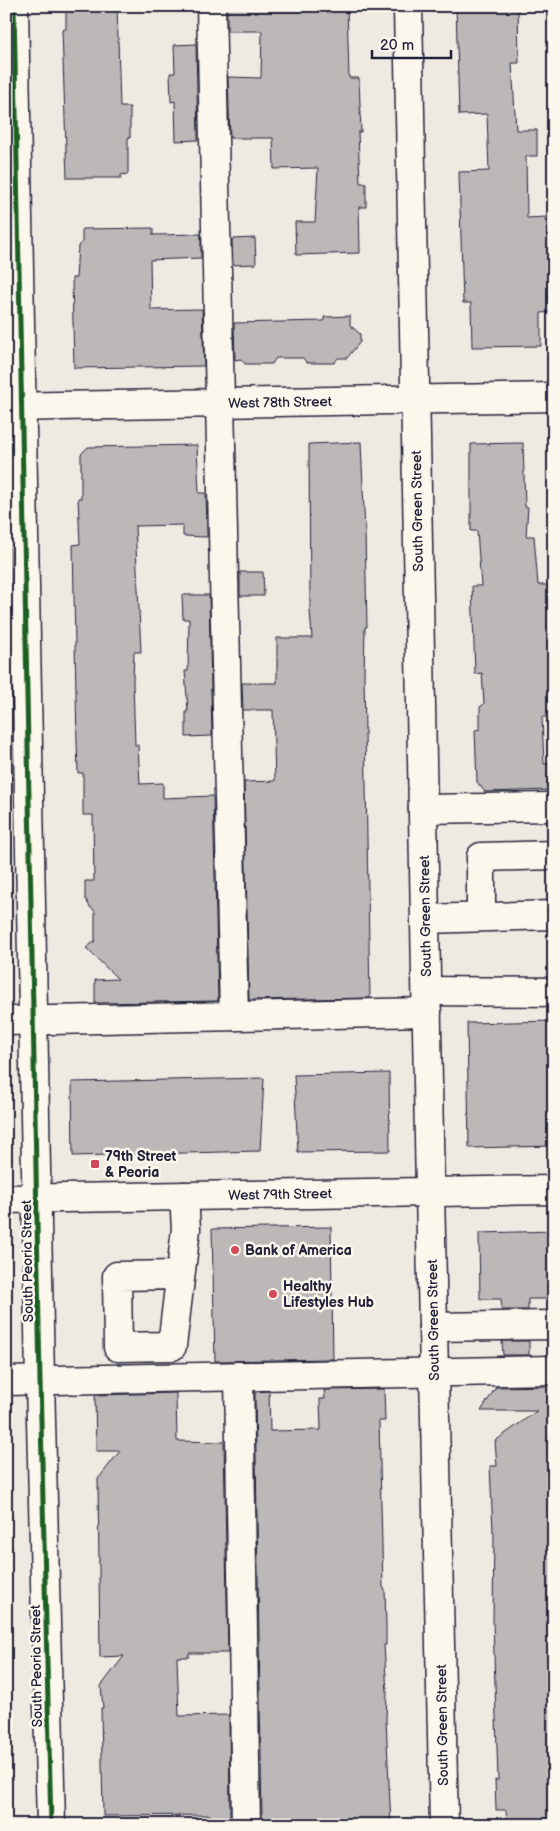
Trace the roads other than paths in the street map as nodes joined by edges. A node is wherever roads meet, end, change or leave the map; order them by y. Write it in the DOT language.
graph roads {
  1 [pos="14,6"];
  2 [pos="211,6"];
  3 [pos="408,6"];
  4 [pos="554,397"];
  5 [pos="415,400"];
  6 [pos="220,403"];
  7 [pos="14,407"];
  8 [pos="554,807"];
  9 [pos="423,810"];
  10 [pos="554,855"];
  11 [pos="554,915"];
  12 [pos="481,916"];
  13 [pos="425,919"];
  14 [pos="554,992"];
  15 [pos="427,1001"];
  16 [pos="234,1016"];
  17 [pos="6,1021"];
  18 [pos="33,1021"];
  19 [pos="554,1190"];
  20 [pos="430,1191"];
  21 [pos="184,1196"];
  22 [pos="6,1199"];
  23 [pos="37,1199"];
  24 [pos="180,1275"];
  25 [pos="554,1325"];
  26 [pos="434,1327"];
  27 [pos="554,1370"];
  28 [pos="434,1372"];
  29 [pos="239,1376"];
  30 [pos="40,1380"];
  31 [pos="6,1381"];
  32 [pos="52,1825"];
  33 [pos="246,1825"];
  34 [pos="444,1825"];
  1 -- 7 [label="street, South Peoria Street"];
  2 -- 6 [label="street"];
  3 -- 5 [label="street, South Green Street"];
  4 -- 5 [label="street, West 78th Street"];
  5 -- 6 [label="street, West 78th Street"];
  5 -- 9 [label="street, South Green Street"];
  6 -- 7 [label="street, West 78th Street"];
  6 -- 16 [label="street"];
  7 -- 18 [label="street, South Peoria Street"];
  8 -- 9 [label="street"];
  9 -- 13 [label="street, South Green Street"];
  10 -- 12 [label="street"];
  11 -- 12 [label="street"];
  12 -- 13 [label="street"];
  13 -- 15 [label="street, South Green Street"];
  14 -- 15 [label="street"];
  15 -- 16 [label="street"];
  15 -- 20 [label="street, South Green Street"];
  16 -- 18 [label="street"];
  17 -- 18 [label="street"];
  18 -- 23 [label="street, South Peoria Street"];
  19 -- 20 [label="street, West 79th Street"];
  20 -- 21 [label="street, West 79th Street"];
  20 -- 26 [label="street, South Green Street"];
  21 -- 23 [label="street, West 79th Street"];
  21 -- 24 [label="street"];
  22 -- 23 [label="street, West 79th Street"];
  23 -- 30 [label="street, South Peoria Street"];
  25 -- 26 [label="street"];
  26 -- 28 [label="street, South Green Street"];
  27 -- 28 [label="street"];
  28 -- 29 [label="street"];
  28 -- 34 [label="street, South Green Street"];
  29 -- 30 [label="street"];
  29 -- 33 [label="street"];
  30 -- 31 [label="street"];
  30 -- 32 [label="street, South Peoria Street"];
}
